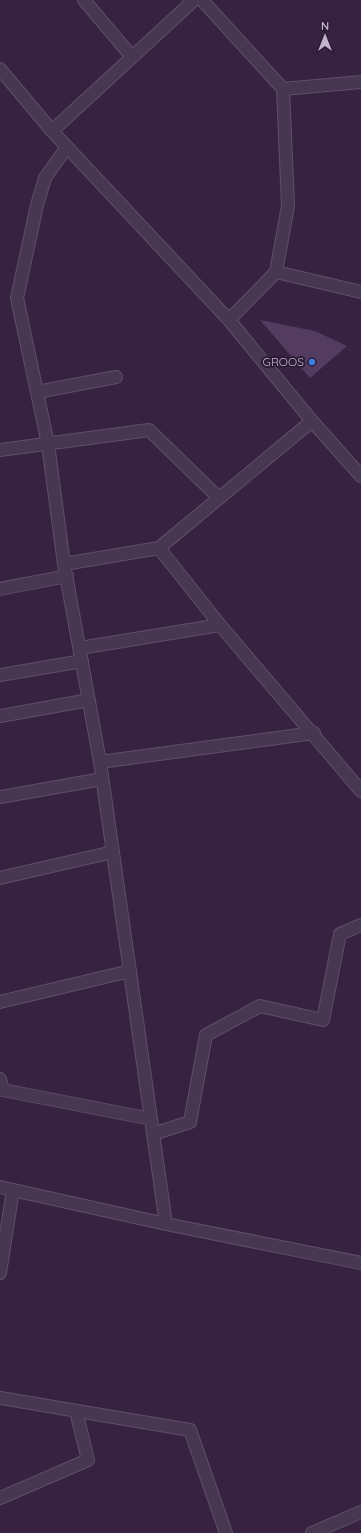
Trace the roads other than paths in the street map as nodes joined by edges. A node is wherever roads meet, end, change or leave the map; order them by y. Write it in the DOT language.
graph roads {
  1 [pos="84,0"];
  2 [pos="194,0"];
  3 [pos="202,0"];
  4 [pos="132,57"];
  5 [pos="0,69"];
  6 [pos="361,82"];
  7 [pos="283,89"];
  8 [pos="52,131"];
  9 [pos="67,147"];
  10 [pos="276,272"];
  11 [pos="361,292"];
  12 [pos="230,320"];
  13 [pos="116,377"];
  14 [pos="37,392"];
  15 [pos="312,421"];
  16 [pos="48,444"];
  17 [pos="0,450"];
  18 [pos="361,476"];
  19 [pos="219,498"];
  20 [pos="159,548"];
  21 [pos="64,564"];
  22 [pos="67,576"];
  23 [pos="0,589"];
  24 [pos="220,625"];
  25 [pos="81,654"];
  26 [pos="0,675"];
  27 [pos="89,700"];
  28 [pos="0,716"];
  29 [pos="314,734"];
  30 [pos="100,762"];
  31 [pos="102,779"];
  32 [pos="361,790"];
  33 [pos="0,797"];
  34 [pos="113,852"];
  35 [pos="0,878"];
  36 [pos="361,925"];
  37 [pos="130,971"];
  38 [pos="0,1002"];
  39 [pos="0,1079"];
  40 [pos="151,1119"];
  41 [pos="153,1134"];
  42 [pos="0,1187"];
  43 [pos="13,1190"];
  44 [pos="166,1224"];
  45 [pos="361,1262"];
  46 [pos="0,1273"];
  47 [pos="0,1398"];
  48 [pos="76,1411"];
  49 [pos="0,1498"];
  50 [pos="361,1512"];
  51 [pos="226,1533"];
  52 [pos="312,1533"];
  1 -- 4 [label="street"];
  2 -- 4 [label="street"];
  3 -- 7 [label="street"];
  4 -- 8 [label="street"];
  5 -- 8 [label="street"];
  6 -- 7 [label="street"];
  7 -- 10 [label="street"];
  8 -- 9 [label="street"];
  9 -- 12 [label="street"];
  9 -- 14 [label="street"];
  10 -- 11 [label="street"];
  10 -- 12 [label="street"];
  12 -- 15 [label="street"];
  13 -- 14 [label="street"];
  14 -- 16 [label="street"];
  15 -- 18 [label="street"];
  15 -- 19 [label="street"];
  16 -- 17 [label="street"];
  16 -- 19 [label="street"];
  16 -- 21 [label="street"];
  19 -- 20 [label="street"];
  20 -- 21 [label="street"];
  20 -- 24 [label="street"];
  21 -- 22 [label="street"];
  22 -- 23 [label="street"];
  22 -- 25 [label="street"];
  24 -- 25 [label="street"];
  24 -- 29 [label="street"];
  25 -- 26 [label="street"];
  25 -- 27 [label="street"];
  27 -- 28 [label="street"];
  27 -- 30 [label="street"];
  29 -- 30 [label="street"];
  29 -- 32 [label="street"];
  30 -- 31 [label="street"];
  31 -- 33 [label="street"];
  31 -- 34 [label="street"];
  34 -- 35 [label="street"];
  34 -- 37 [label="street"];
  36 -- 41 [label="street"];
  37 -- 38 [label="street"];
  37 -- 40 [label="street"];
  39 -- 40 [label="street"];
  40 -- 41 [label="street"];
  41 -- 44 [label="street"];
  42 -- 43 [label="street"];
  43 -- 44 [label="street"];
  43 -- 46 [label="street"];
  44 -- 45 [label="street"];
  47 -- 48 [label="street"];
  48 -- 49 [label="street"];
  48 -- 51 [label="street"];
  50 -- 52 [label="street"];
}
